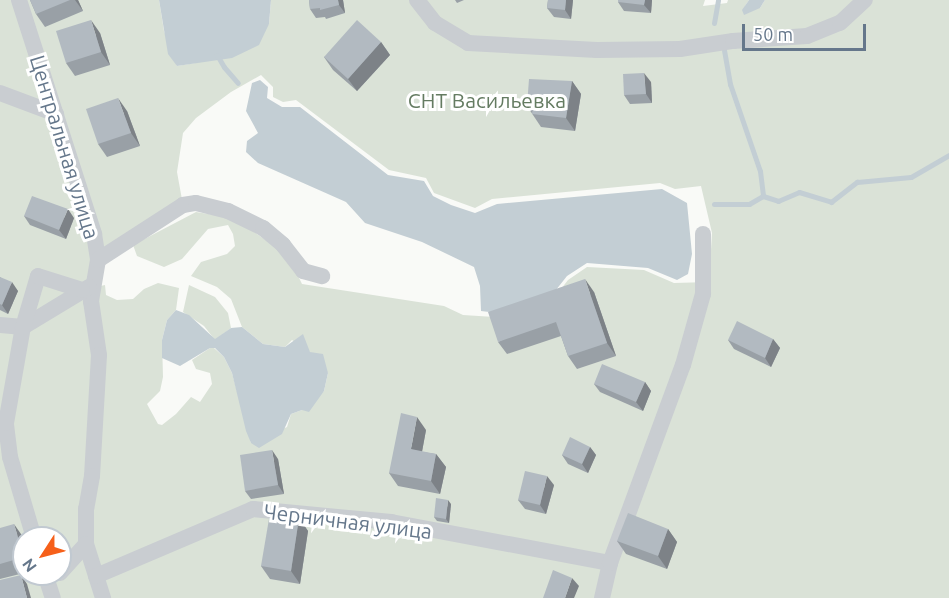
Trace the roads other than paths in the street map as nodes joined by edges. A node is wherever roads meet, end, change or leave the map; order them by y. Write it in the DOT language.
graph roads {
  1 [pos="19,0"];
  2 [pos="417,0"];
  3 [pos="865,0"];
  4 [pos="0,93"];
  5 [pos="56,114"];
  6 [pos="703,234"];
  7 [pos="98,260"];
  8 [pos="322,276"];
  9 [pos="87,287"];
  10 [pos="0,325"];
  11 [pos="23,327"];
  12 [pos="30,526"];
  13 [pos="86,544"];
  14 [pos="72,558"];
  15 [pos="610,563"];
  16 [pos="96,576"];
  17 [pos="103,598"];
  18 [pos="602,598"];
  1 -- 5 [label="street, Центральная улица"];
  2 -- 3 [label="street"];
  4 -- 5 [label="street"];
  5 -- 7 [label="street, Центральная улица"];
  6 -- 15 [label="street"];
  7 -- 8 [label="street"];
  7 -- 9 [label="street, Центральная улица"];
  9 -- 11 [label="street"];
  9 -- 11 [label="street"];
  9 -- 13 [label="street, Центральная улица"];
  10 -- 11 [label="street"];
  11 -- 12 [label="street"];
  13 -- 14 [label="street"];
  13 -- 16 [label="street, Центральная улица"];
  15 -- 16 [label="street, Черничная улица"];
  15 -- 18 [label="street"];
  16 -- 17 [label="street, Центральная улица"];
}
